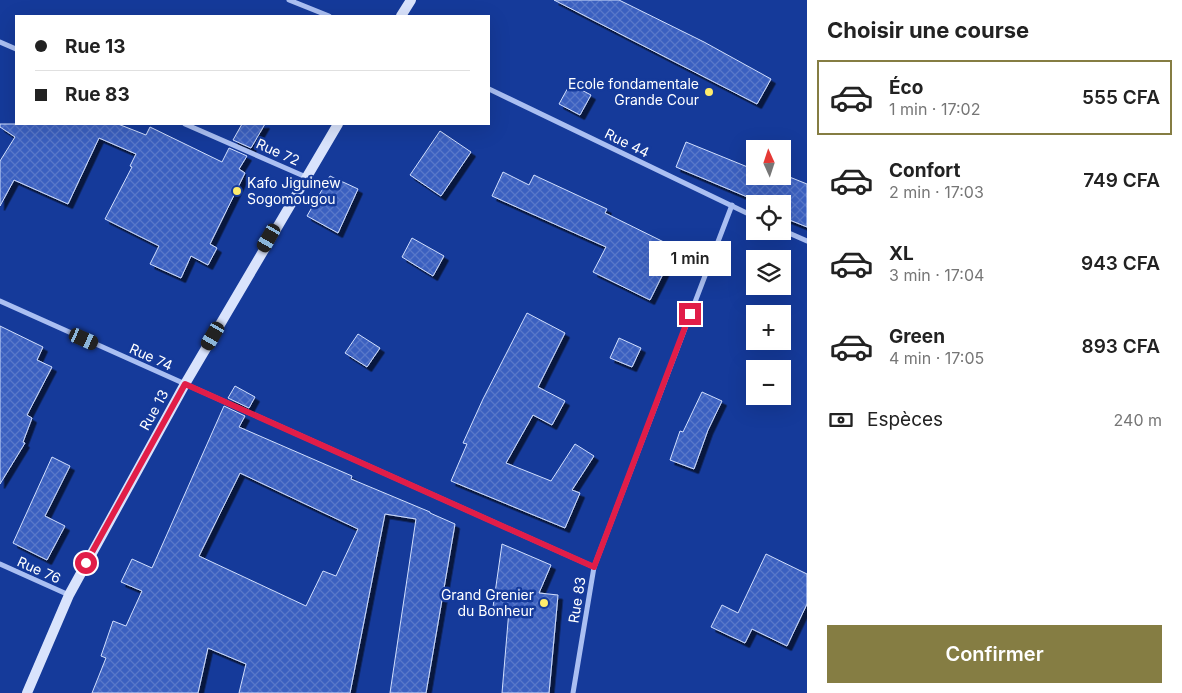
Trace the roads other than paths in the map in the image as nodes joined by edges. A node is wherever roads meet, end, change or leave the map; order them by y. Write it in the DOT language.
graph roads {
  1 [pos="289,0"];
  2 [pos="411,0"];
  3 [pos="326,15"];
  4 [pos="402,15"];
  5 [pos="0,42"];
  6 [pos="15,50"];
  7 [pos="490,89"];
  8 [pos="187,125"];
  9 [pos="337,125"];
  10 [pos="307,177"];
  11 [pos="732,205"];
  12 [pos="746,212"];
  13 [pos="791,234"];
  14 [pos="807,242"];
  15 [pos="0,301"];
  16 [pos="185,384"];
  17 [pos="0,564"];
  18 [pos="594,567"];
  19 [pos="68,595"];
  20 [pos="27,693"];
  21 [pos="573,693"];
  1 -- 3 [label="street"];
  2 -- 4 [label="street"];
  5 -- 6 [label="street"];
  7 -- 11 [label="street, Rue 44"];
  8 -- 10 [label="street, Rue 72"];
  9 -- 10 [label="street, Rue 13"];
  10 -- 16 [label="street, Rue 13"];
  11 -- 12 [label="street, Rue 44"];
  11 -- 18 [label="street, Rue 83"];
  13 -- 14 [label="street"];
  15 -- 16 [label="street, Rue 74"];
  16 -- 18 [label="street, Rue 74"];
  16 -- 19 [label="street, Rue 13"];
  17 -- 19 [label="street, Rue 76"];
  18 -- 21 [label="street, Rue 83"];
  19 -- 20 [label="street, Rue 13"];
}
